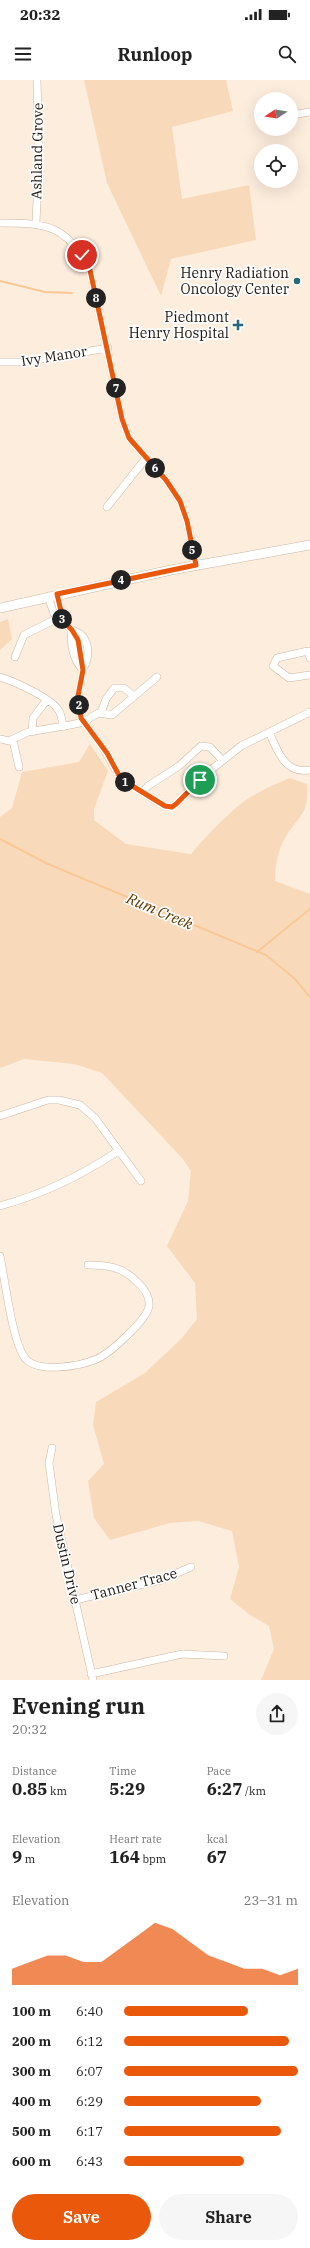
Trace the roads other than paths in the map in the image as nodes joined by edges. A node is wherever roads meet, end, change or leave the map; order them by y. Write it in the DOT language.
graph roads {
  1 [pos="37,80"];
  2 [pos="310,112"];
  3 [pos="298,114"];
  4 [pos="0,223"];
  5 [pos="36,223"];
  6 [pos="108,348"];
  7 [pos="0,362"];
  8 [pos="146,458"];
  9 [pos="107,507"];
  10 [pos="310,545"];
  11 [pos="196,565"];
  12 [pos="53,595"];
  13 [pos="0,608"];
  14 [pos="60,617"];
  15 [pos="72,630"];
  16 [pos="15,657"];
  17 [pos="310,658"];
  18 [pos="83,670"];
  19 [pos="310,675"];
  20 [pos="0,677"];
  21 [pos="157,677"];
  22 [pos="134,696"];
  23 [pos="46,701"];
  24 [pos="310,712"];
  25 [pos="101,713"];
  26 [pos="84,722"];
  27 [pos="63,727"];
  28 [pos="32,732"];
  29 [pos="269,732"];
  30 [pos="0,739"];
  31 [pos="13,740"];
  32 [pos="222,760"];
  33 [pos="19,767"];
  34 [pos="310,770"];
  35 [pos="143,792"];
  36 [pos="0,1116"];
  37 [pos="118,1151"];
  38 [pos="141,1182"];
  39 [pos="0,1206"];
  40 [pos="0,1256"];
  41 [pos="88,1265"];
  42 [pos="52,1448"];
  43 [pos="191,1567"];
  44 [pos="75,1600"];
  45 [pos="224,1656"];
  46 [pos="92,1677"];
  1 -- 5 [label="street, Ashland Grove"];
  2 -- 3 [label="street"];
  4 -- 5 [label="street"];
  5 -- 6 [label="street"];
  6 -- 7 [label="street, Ivy Manor"];
  6 -- 8 [label="street"];
  8 -- 9 [label="street"];
  8 -- 11 [label="street"];
  10 -- 11 [label="street"];
  11 -- 12 [label="street"];
  12 -- 13 [label="street"];
  12 -- 14 [label="street"];
  14 -- 15 [label="street"];
  14 -- 16 [label="street"];
  15 -- 18 [label="street"];
  15 -- 18 [label="street"];
  17 -- 19 [label="street"];
  18 -- 26 [label="street"];
  20 -- 23 [label="street"];
  21 -- 22 [label="street"];
  22 -- 25 [label="street"];
  22 -- 25 [label="street"];
  23 -- 27 [label="street"];
  23 -- 28 [label="street"];
  24 -- 29 [label="street"];
  25 -- 26 [label="street"];
  26 -- 27 [label="street"];
  26 -- 35 [label="street"];
  27 -- 28 [label="street"];
  28 -- 31 [label="street"];
  29 -- 32 [label="street"];
  29 -- 34 [label="street"];
  30 -- 31 [label="street"];
  31 -- 33 [label="street"];
  32 -- 35 [label="street"];
  32 -- 35 [label="street"];
  36 -- 37 [label="street"];
  37 -- 38 [label="street"];
  37 -- 39 [label="street"];
  40 -- 41 [label="street"];
  42 -- 44 [label="street, Dustin Drive"];
  43 -- 44 [label="street, Tanner Trace"];
  44 -- 46 [label="street, Dustin Drive"];
  45 -- 46 [label="street"];
}
